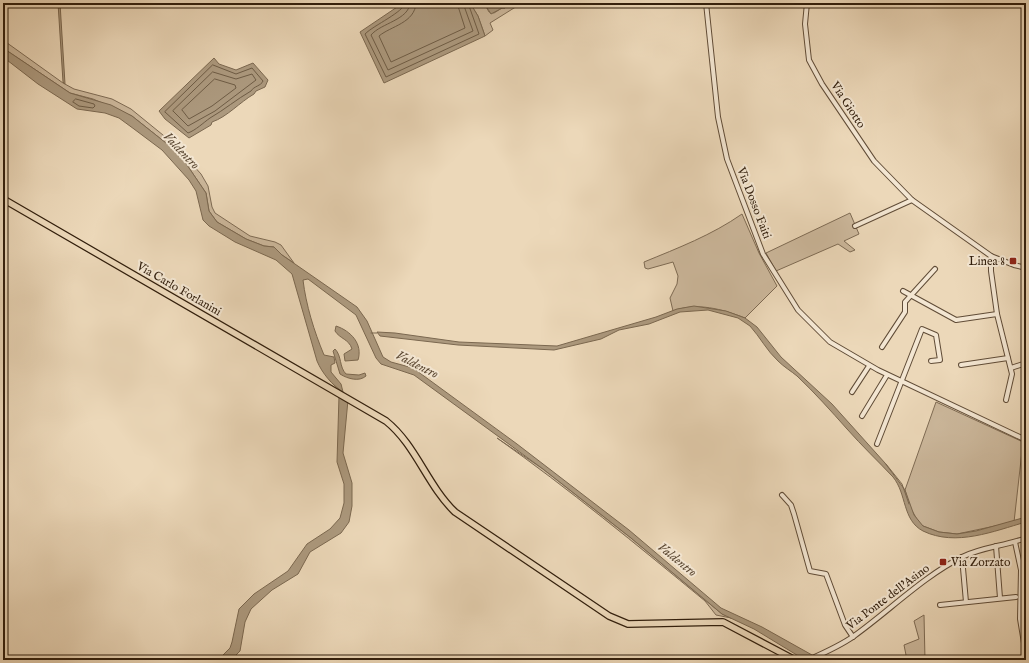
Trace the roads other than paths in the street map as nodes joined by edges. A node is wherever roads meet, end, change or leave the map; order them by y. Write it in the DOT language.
graph roads {
  1 [pos="706,3"];
  2 [pos="807,3"];
  3 [pos="3,199"];
  4 [pos="912,200"];
  5 [pos="855,226"];
  6 [pos="991,256"];
  7 [pos="1026,268"];
  8 [pos="935,269"];
  9 [pos="903,291"];
  10 [pos="910,295"];
  11 [pos="997,314"];
  12 [pos="882,347"];
  13 [pos="1008,358"];
  14 [pos="931,361"];
  15 [pos="1026,363"];
  16 [pos="961,365"];
  17 [pos="869,366"];
  18 [pos="1011,368"];
  19 [pos="887,376"];
  20 [pos="901,382"];
  21 [pos="852,392"];
  22 [pos="1006,400"];
  23 [pos="862,416"];
  24 [pos="1026,440"];
  25 [pos="877,444"];
  26 [pos="782,495"];
  27 [pos="1026,538"];
  28 [pos="1015,542"];
  29 [pos="996,546"];
  30 [pos="962,557"];
  31 [pos="1016,597"];
  32 [pos="1000,598"];
  33 [pos="966,602"];
  34 [pos="940,605"];
  35 [pos="1026,617"];
  36 [pos="1020,618"];
  37 [pos="853,637"];
  38 [pos="1026,655"];
  39 [pos="795,660"];
  40 [pos="808,660"];
  1 -- 17 [label="street, Via Dosso Faiti"];
  2 -- 4 [label="street, Via Giotto"];
  3 -- 39 [label="main road, Via Carlo Forlanini"];
  4 -- 5 [label="street"];
  4 -- 6 [label="street, Via Giotto"];
  6 -- 7 [label="street, Via Giotto"];
  6 -- 11 [label="street"];
  8 -- 10 [label="street"];
  9 -- 10 [label="street"];
  10 -- 11 [label="street"];
  10 -- 12 [label="street"];
  11 -- 13 [label="street"];
  13 -- 16 [label="street"];
  13 -- 18 [label="street"];
  14 -- 20 [label="street"];
  15 -- 18 [label="street"];
  17 -- 19 [label="street, Via Dosso Faiti"];
  17 -- 21 [label="street"];
  18 -- 22 [label="street"];
  19 -- 20 [label="street, Via Dosso Faiti"];
  19 -- 23 [label="street"];
  20 -- 24 [label="street, Via Dosso Faiti"];
  20 -- 25 [label="street"];
  26 -- 37 [label="street"];
  27 -- 28 [label="street, Via Ponte dell'Asino"];
  28 -- 29 [label="street, Via Ponte dell'Asino"];
  28 -- 36 [label="street"];
  29 -- 30 [label="street, Via Ponte dell'Asino"];
  29 -- 32 [label="street"];
  30 -- 33 [label="street"];
  30 -- 37 [label="street, Via Ponte dell'Asino"];
  31 -- 32 [label="street"];
  32 -- 33 [label="street"];
  33 -- 34 [label="street"];
  35 -- 36 [label="street"];
  36 -- 38 [label="street"];
  37 -- 40 [label="street, Via Ponte dell'Asino"];
}
